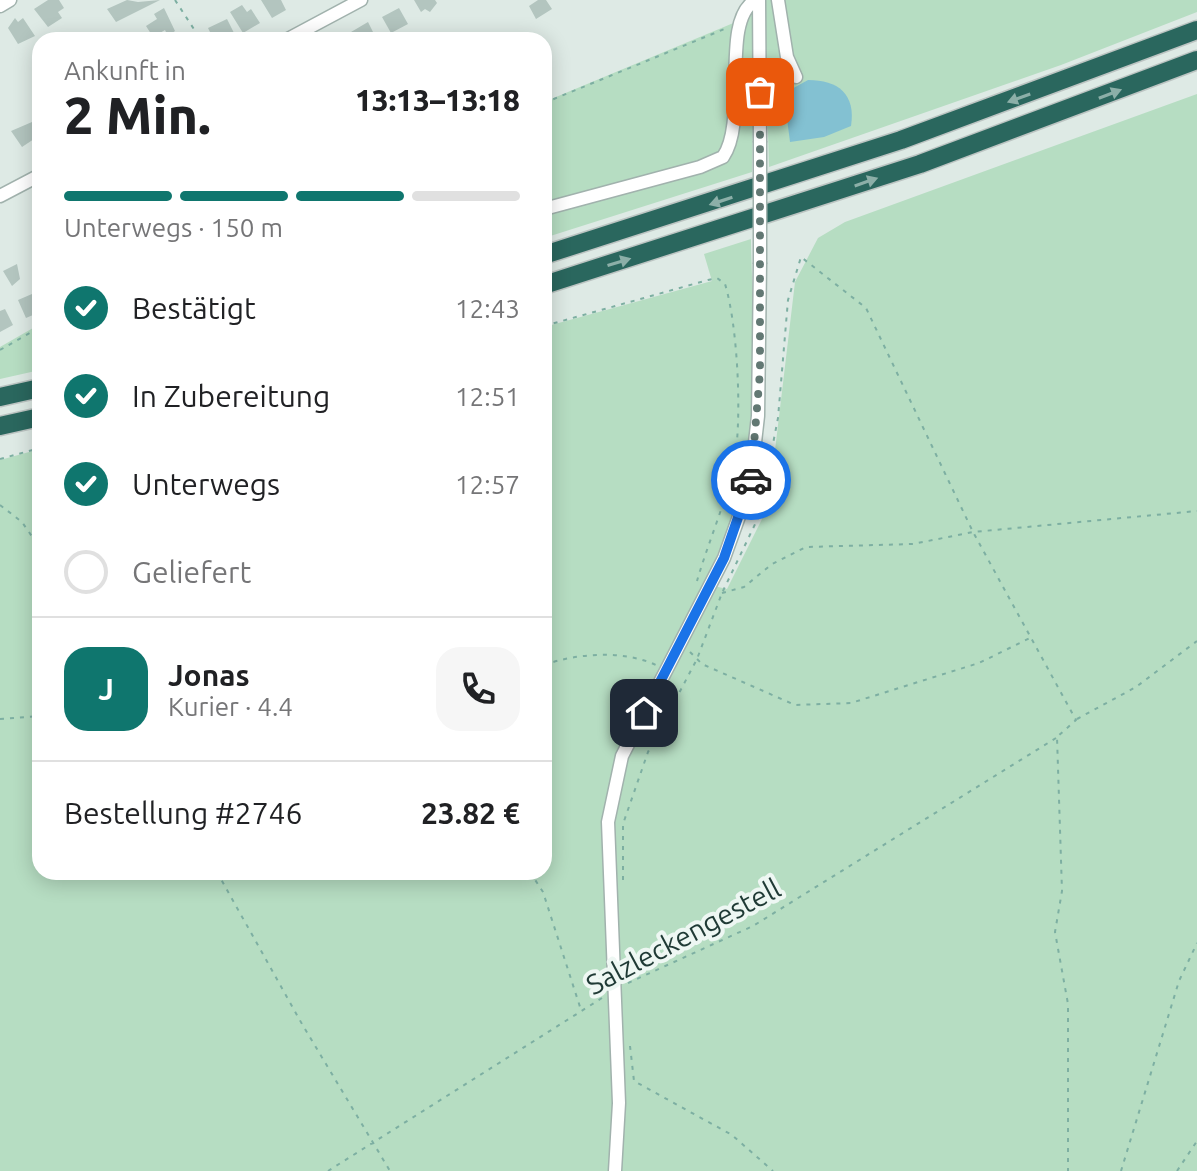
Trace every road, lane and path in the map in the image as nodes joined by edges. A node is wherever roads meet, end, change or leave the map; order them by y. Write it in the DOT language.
graph roads {
  1 [pos="10,0"];
  2 [pos="175,0"];
  3 [pos="361,0"];
  4 [pos="757,0"];
  5 [pos="778,0"];
  6 [pos="0,6"];
  7 [pos="740,23"];
  8 [pos="1197,30"];
  9 [pos="196,32"];
  10 [pos="301,32"];
  11 [pos="1197,60"];
  12 [pos="796,77"];
  13 [pos="552,100"];
  14 [pos="32,179"];
  15 [pos="0,196"];
  16 [pos="552,207"];
  17 [pos="552,252"];
  18 [pos="552,282"];
  19 [pos="552,324"];
  20 [pos="32,332"];
  21 [pos="0,350"];
  22 [pos="32,390"];
  23 [pos="0,397"];
  24 [pos="32,419"];
  25 [pos="0,426"];
  26 [pos="32,450"];
  27 [pos="0,459"];
  28 [pos="0,505"];
  29 [pos="1197,511"];
  30 [pos="973,532"];
  31 [pos="32,536"];
  32 [pos="707,591"];
  33 [pos="722,593"];
  34 [pos="1030,638"];
  35 [pos="1197,641"];
  36 [pos="681,642"];
  37 [pos="697,659"];
  38 [pos="552,663"];
  39 [pos="666,670"];
  40 [pos="32,717"];
  41 [pos="0,719"];
  42 [pos="1076,720"];
  43 [pos="1057,737"];
  44 [pos="222,880"];
  45 [pos="535,880"];
  46 [pos="623,890"];
  47 [pos="1197,943"];
  48 [pos="615,989"];
  49 [pos="582,1011"];
  50 [pos="629,1040"];
  51 [pos="1197,1141"];
  52 [pos="373,1144"];
  53 [pos="328,1171"];
  54 [pos="390,1171"];
  55 [pos="615,1171"];
  56 [pos="773,1171"];
  57 [pos="1068,1171"];
  58 [pos="1121,1171"];
  59 [pos="1177,1171"];
  1 -- 6 [label="street"];
  2 -- 9 [label="path"];
  3 -- 10 [label="street"];
  4 -- 7 [label="street"];
  4 -- 32 [label="street, bridge"];
  5 -- 12 [label="street"];
  7 -- 13 [label="path"];
  7 -- 16 [label="street"];
  8 -- 17 [label="highway, one-way"];
  18 -- 11 [label="highway, one-way"];
  14 -- 15 [label="street"];
  19 -- 32 [label="path"];
  20 -- 21 [label="path"];
  22 -- 23 [label="highway"];
  24 -- 25 [label="highway"];
  26 -- 27 [label="path"];
  28 -- 31 [label="path"];
  29 -- 30 [label="path"];
  30 -- 33 [label="path"];
  30 -- 33 [label="path"];
  30 -- 34 [label="path"];
  32 -- 36 [label="street"];
  33 -- 37 [label="path"];
  34 -- 37 [label="path"];
  34 -- 42 [label="path"];
  35 -- 42 [label="path, Salzleckengestell"];
  36 -- 37 [label="path"];
  36 -- 39 [label="street"];
  37 -- 46 [label="path"];
  38 -- 39 [label="path"];
  39 -- 48 [label="street"];
  40 -- 41 [label="path"];
  42 -- 43 [label="path, Salzleckengestell"];
  43 -- 48 [label="path, Salzleckengestell"];
  43 -- 57 [label="path"];
  44 -- 52 [label="path"];
  45 -- 49 [label="path"];
  47 -- 58 [label="path"];
  48 -- 49 [label="path, Salzleckengestell"];
  48 -- 55 [label="street"];
  49 -- 52 [label="path, Salzleckengestell"];
  50 -- 56 [label="path"];
  51 -- 59 [label="path"];
  52 -- 53 [label="path, Salzleckengestell"];
  52 -- 54 [label="path"];
}
